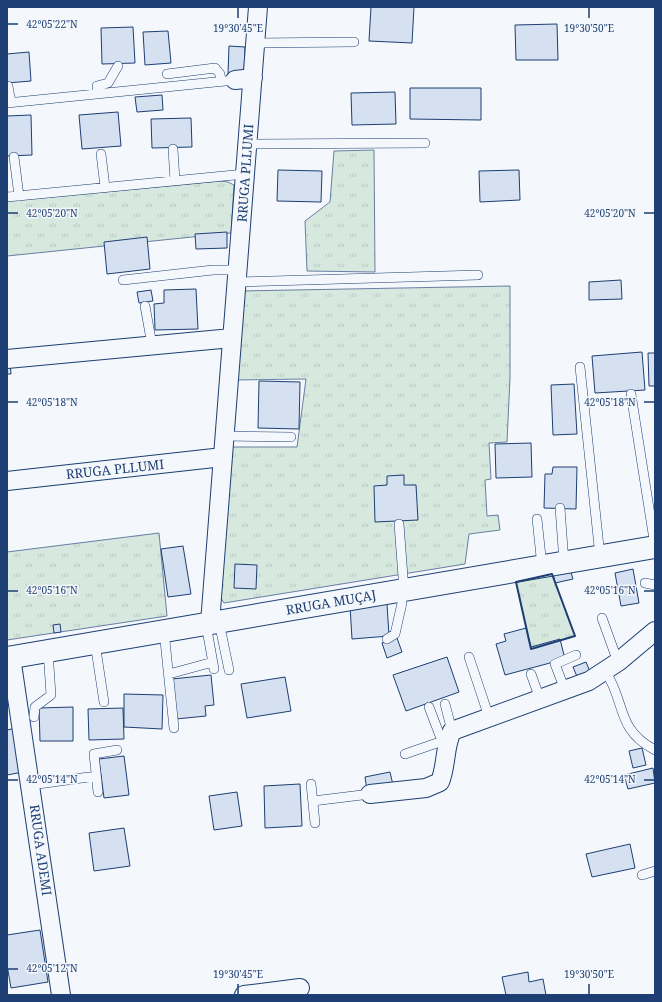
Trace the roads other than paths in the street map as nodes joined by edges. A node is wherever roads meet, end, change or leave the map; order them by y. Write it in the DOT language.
graph roads {
  1 [pos="258,7"];
  2 [pos="354,42"];
  3 [pos="255,43"];
  4 [pos="118,66"];
  5 [pos="167,74"];
  6 [pos="236,80"];
  7 [pos="8,86"];
  8 [pos="98,94"];
  9 [pos="9,103"];
  10 [pos="425,143"];
  11 [pos="248,144"];
  12 [pos="173,149"];
  13 [pos="100,154"];
  14 [pos="14,157"];
  15 [pos="245,174"];
  16 [pos="175,181"];
  17 [pos="105,188"];
  18 [pos="19,196"];
  19 [pos="7,198"];
  20 [pos="478,275"];
  21 [pos="237,276"];
  22 [pos="123,280"];
  23 [pos="145,306"];
  24 [pos="232,338"];
  25 [pos="152,345"];
  26 [pos="7,359"];
  27 [pos="580,367"];
  28 [pos="631,394"];
  29 [pos="225,436"];
  30 [pos="291,437"];
  31 [pos="223,457"];
  32 [pos="7,481"];
  33 [pos="560,508"];
  34 [pos="537,519"];
  35 [pos="399,524"];
  36 [pos="655,546"];
  37 [pos="600,556"];
  38 [pos="564,562"];
  39 [pos="542,566"];
  40 [pos="645,583"];
  41 [pos="655,584"];
  42 [pos="403,590"];
  43 [pos="602,618"];
  44 [pos="212,623"];
  45 [pos="164,631"];
  46 [pos="655,631"];
  47 [pos="387,639"];
  48 [pos="95,643"];
  49 [pos="48,651"];
  50 [pos="576,655"];
  51 [pos="469,657"];
  52 [pos="9,658"];
  53 [pos="621,660"];
  54 [pos="229,670"];
  55 [pos="605,670"];
  56 [pos="169,674"];
  57 [pos="531,674"];
  58 [pos="565,690"];
  59 [pos="540,699"];
  60 [pos="104,702"];
  61 [pos="445,704"];
  62 [pos="429,707"];
  63 [pos="34,718"];
  64 [pos="489,718"];
  65 [pos="174,728"];
  66 [pos="449,738"];
  67 [pos="118,750"];
  68 [pos="655,750"];
  69 [pos="405,754"];
  70 [pos="96,776"];
  71 [pos="311,784"];
  72 [pos="31,786"];
  73 [pos="98,792"];
  74 [pos="370,794"];
  75 [pos="313,801"];
  76 [pos="315,823"];
  77 [pos="655,871"];
  78 [pos="642,875"];
  79 [pos="300,988"];
  80 [pos="61,995"];
  81 [pos="244,995"];
  1 -- 3 [label="street, RRUGA PLLUMI"];
  2 -- 3 [label="lane"];
  3 -- 6 [label="street, RRUGA PLLUMI"];
  4 -- 8 [label="lane"];
  5 -- 6 [label="lane"];
  6 -- 8 [label="lane"];
  6 -- 11 [label="street, RRUGA PLLUMI"];
  7 -- 9 [label="lane"];
  8 -- 9 [label="lane"];
  10 -- 11 [label="lane"];
  11 -- 15 [label="street, RRUGA PLLUMI"];
  12 -- 16 [label="lane"];
  13 -- 17 [label="lane"];
  14 -- 18 [label="lane"];
  15 -- 16 [label="lane"];
  15 -- 21 [label="street, RRUGA PLLUMI"];
  16 -- 17 [label="lane"];
  17 -- 18 [label="lane"];
  18 -- 19 [label="lane"];
  20 -- 21 [label="lane"];
  21 -- 22 [label="lane"];
  21 -- 24 [label="street, RRUGA PLLUMI"];
  23 -- 25 [label="lane"];
  24 -- 25 [label="street"];
  24 -- 29 [label="street, RRUGA PLLUMI"];
  25 -- 26 [label="street"];
  27 -- 37 [label="lane"];
  28 -- 36 [label="lane"];
  29 -- 30 [label="lane"];
  29 -- 31 [label="street, RRUGA PLLUMI"];
  31 -- 32 [label="street, RRUGA PLLUMI"];
  31 -- 44 [label="street, RRUGA PLLUMI"];
  33 -- 38 [label="lane"];
  34 -- 39 [label="lane"];
  35 -- 42 [label="lane"];
  36 -- 37 [label="street, RRUGA MUÇAJ"];
  37 -- 38 [label="street, RRUGA MUÇAJ"];
  38 -- 39 [label="street, RRUGA MUÇAJ"];
  39 -- 42 [label="street, RRUGA MUÇAJ"];
  40 -- 41 [label="lane"];
  42 -- 44 [label="street, RRUGA MUÇAJ"];
  42 -- 47 [label="lane"];
  43 -- 53 [label="lane"];
  44 -- 45 [label="street, RRUGA MUÇAJ"];
  44 -- 54 [label="lane"];
  44 -- 56 [label="lane"];
  45 -- 48 [label="street, RRUGA MUÇAJ"];
  45 -- 56 [label="lane"];
  46 -- 53 [label="street"];
  48 -- 49 [label="street, RRUGA MUÇAJ"];
  48 -- 60 [label="lane"];
  49 -- 52 [label="street, RRUGA MUÇAJ"];
  49 -- 63 [label="lane"];
  50 -- 58 [label="lane"];
  51 -- 64 [label="lane"];
  52 -- 72 [label="street, RRUGA ADEMI"];
  53 -- 55 [label="street"];
  55 -- 58 [label="street"];
  55 -- 68 [label="lane"];
  56 -- 65 [label="lane"];
  57 -- 59 [label="lane"];
  58 -- 59 [label="street"];
  59 -- 64 [label="street"];
  61 -- 66 [label="lane"];
  62 -- 66 [label="lane"];
  64 -- 66 [label="street"];
  66 -- 69 [label="lane"];
  66 -- 74 [label="street"];
  67 -- 70 [label="lane"];
  70 -- 72 [label="lane"];
  70 -- 73 [label="lane"];
  71 -- 75 [label="lane"];
  72 -- 80 [label="street, RRUGA ADEMI"];
  74 -- 75 [label="lane"];
  75 -- 76 [label="lane"];
  77 -- 78 [label="lane"];
  79 -- 81 [label="street"];
}
